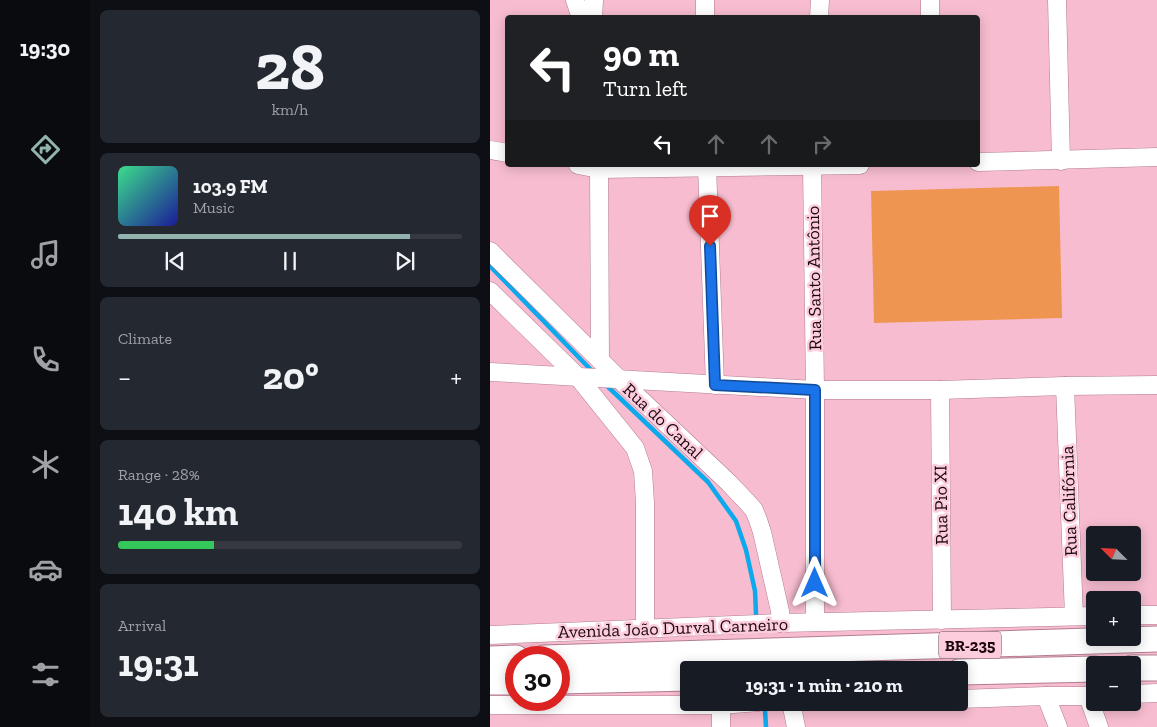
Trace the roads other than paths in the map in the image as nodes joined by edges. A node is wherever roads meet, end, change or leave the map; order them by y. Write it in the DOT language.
graph roads {
  1 [pos="575,0"];
  2 [pos="594,0"];
  3 [pos="705,0"];
  4 [pos="820,0"];
  5 [pos="930,0"];
  6 [pos="1057,0"];
  7 [pos="580,15"];
  8 [pos="593,15"];
  9 [pos="705,15"];
  10 [pos="819,15"];
  11 [pos="930,15"];
  12 [pos="490,150"];
  13 [pos="505,152"];
  14 [pos="1157,158"];
  15 [pos="1061,161"];
  16 [pos="980,162"];
  17 [pos="599,167"];
  18 [pos="707,167"];
  19 [pos="812,167"];
  20 [pos="490,250"];
  21 [pos="490,291"];
  22 [pos="600,360"];
  23 [pos="490,372"];
  24 [pos="582,377"];
  25 [pos="615,379"];
  26 [pos="715,385"];
  27 [pos="1157,385"];
  28 [pos="1065,386"];
  29 [pos="815,390"];
  30 [pos="940,390"];
  31 [pos="1141,615"];
  32 [pos="1157,615"];
  33 [pos="1074,616"];
  34 [pos="1086,616"];
  35 [pos="942,620"];
  36 [pos="815,622"];
  37 [pos="781,623"];
  38 [pos="645,629"];
  39 [pos="490,635"];
  40 [pos="1157,639"];
  41 [pos="570,657"];
  42 [pos="505,658"];
  43 [pos="490,659"];
  44 [pos="1141,668"];
  45 [pos="1157,668"];
  46 [pos="1086,669"];
  47 [pos="968,672"];
  48 [pos="680,678"];
  49 [pos="570,681"];
  50 [pos="490,682"];
  51 [pos="505,682"];
  52 [pos="1157,693"];
  53 [pos="1141,694"];
  54 [pos="1046,696"];
  55 [pos="1086,696"];
  56 [pos="968,699"];
  57 [pos="490,705"];
  58 [pos="680,705"];
  59 [pos="722,711"];
  60 [pos="793,711"];
  61 [pos="1095,711"];
  62 [pos="721,727"];
  63 [pos="796,727"];
  64 [pos="1058,727"];
  65 [pos="1099,727"];
  1 -- 7 [label="street"];
  2 -- 8 [label="street"];
  3 -- 9 [label="street"];
  4 -- 10 [label="street"];
  5 -- 11 [label="street"];
  6 -- 15 [label="street"];
  12 -- 13 [label="street"];
  14 -- 15 [label="street"];
  15 -- 16 [label="street"];
  17 -- 22 [label="street"];
  18 -- 26 [label="street"];
  19 -- 29 [label="street, Rua Santo Antônio"];
  20 -- 22 [label="street, Rua do Canal"];
  21 -- 24 [label="street, Rua do Canal"];
  22 -- 25 [label="street, Rua do Canal"];
  23 -- 24 [label="street"];
  24 -- 25 [label="street"];
  24 -- 38 [label="street, Rua do Canal"];
  25 -- 26 [label="street"];
  25 -- 37 [label="street, Rua do Canal"];
  26 -- 29 [label="street"];
  27 -- 28 [label="street"];
  28 -- 30 [label="street"];
  28 -- 33 [label="street, Rua Califórnia"];
  29 -- 30 [label="street"];
  29 -- 36 [label="street, Rua Santo Antônio"];
  30 -- 35 [label="street, Rua Pio XI"];
  31 -- 32 [label="street"];
  33 -- 34 [label="street, Avenida João Durval Carneiro"];
  33 -- 35 [label="street, Avenida João Durval Carneiro"];
  35 -- 36 [label="street, Avenida João Durval Carneiro"];
  36 -- 37 [label="street, Avenida João Durval Carneiro"];
  37 -- 38 [label="street, Avenida João Durval Carneiro"];
  38 -- 39 [label="street, Avenida João Durval Carneiro"];
  40 -- 41 [label="highway, BR-235"];
  42 -- 43 [label="highway"];
  44 -- 45 [label="highway"];
  46 -- 47 [label="highway, BR-235"];
  48 -- 49 [label="highway"];
  50 -- 51 [label="highway"];
  52 -- 53 [label="street"];
  54 -- 55 [label="street"];
  54 -- 56 [label="street"];
  54 -- 64 [label="street"];
  57 -- 58 [label="street"];
  59 -- 62 [label="street"];
  60 -- 63 [label="street"];
  61 -- 65 [label="street"];
}
